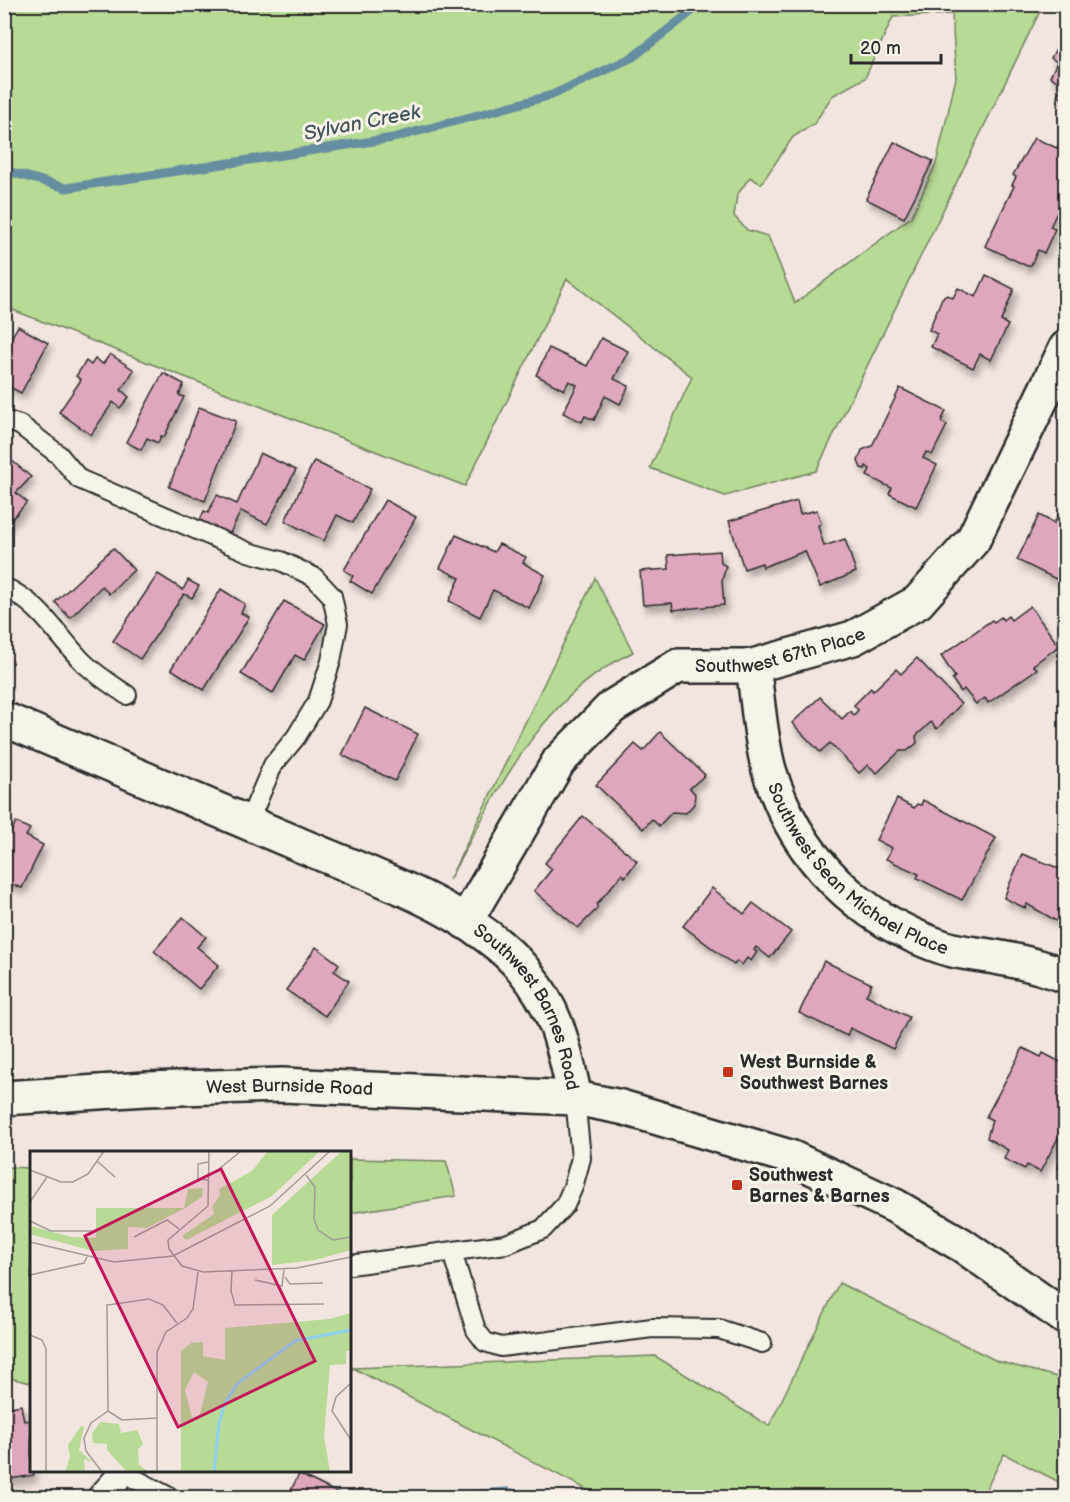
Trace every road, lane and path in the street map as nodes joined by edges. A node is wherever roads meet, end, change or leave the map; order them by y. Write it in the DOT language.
graph roads {
  1 [pos="1065,348"];
  2 [pos="4,420"];
  3 [pos="4,587"];
  4 [pos="753,666"];
  5 [pos="127,695"];
  6 [pos="4,719"];
  7 [pos="248,823"];
  8 [pos="465,922"];
  9 [pos="1065,976"];
  10 [pos="4,1098"];
  11 [pos="575,1098"];
  12 [pos="452,1252"];
  13 [pos="351,1265"];
  14 [pos="1065,1318"];
  15 [pos="762,1342"];
  16 [pos="119,1472"];
  17 [pos="120,1472"];
  18 [pos="122,1472"];
  19 [pos="95,1497"];
  20 [pos="116,1497"];
  21 [pos="171,1497"];
  1 -- 4 [label="street, Southwest 67th Place"];
  2 -- 7 [label="lane"];
  3 -- 5 [label="lane"];
  4 -- 8 [label="street, Southwest 67th Place"];
  4 -- 9 [label="street, Southwest Sean Michael Place"];
  6 -- 7 [label="street, Southwest Barnes Road"];
  7 -- 8 [label="street, Southwest Barnes Road"];
  8 -- 11 [label="street, Southwest Barnes Road"];
  10 -- 11 [label="street, West Burnside Road"];
  11 -- 12 [label="lane"];
  11 -- 14 [label="street, Southwest Barnes Road"];
  12 -- 13 [label="lane"];
  12 -- 15 [label="lane"];
  16 -- 19 [label="lane"];
  17 -- 20 [label="lane"];
  18 -- 21 [label="lane"];
}
